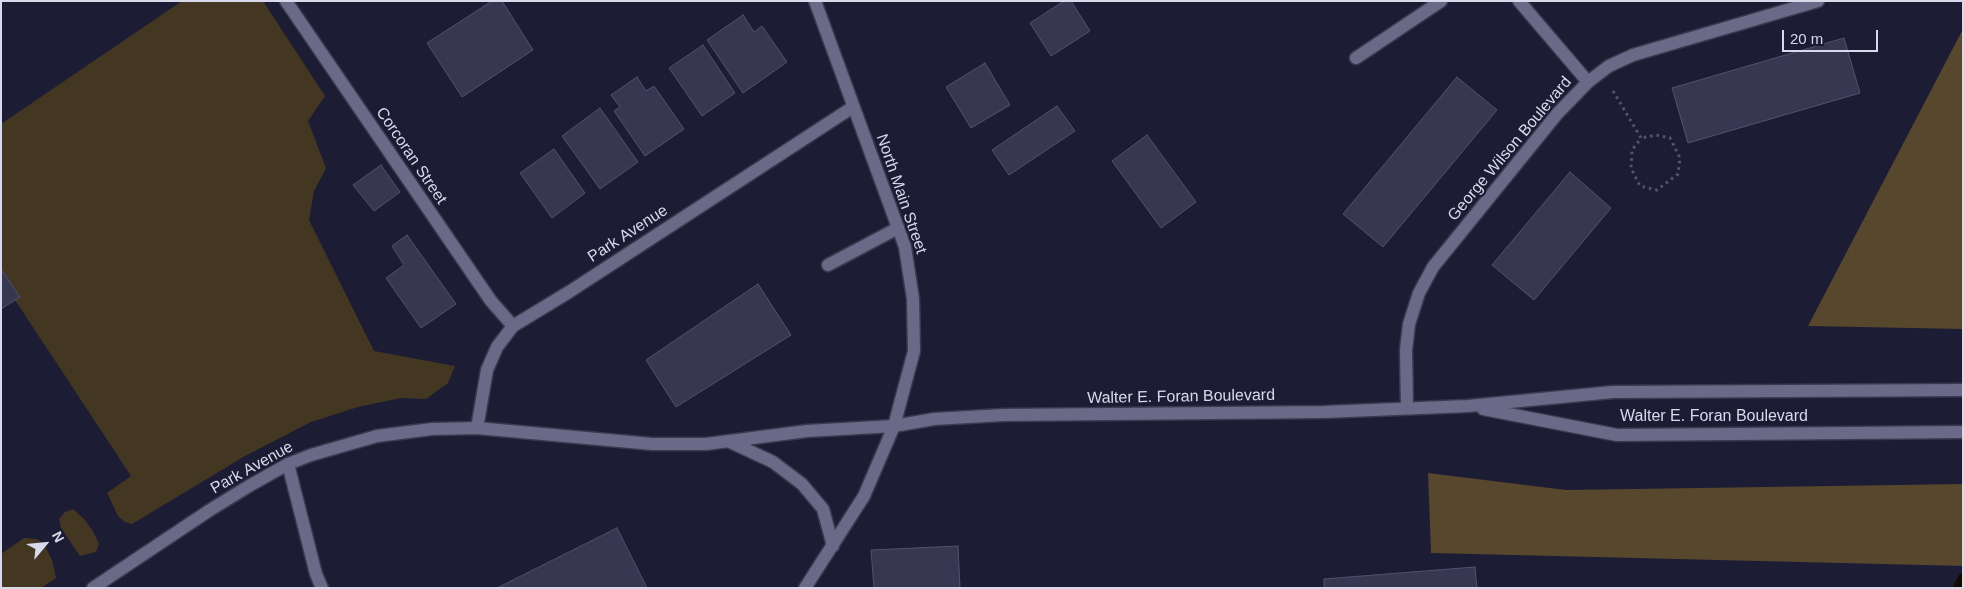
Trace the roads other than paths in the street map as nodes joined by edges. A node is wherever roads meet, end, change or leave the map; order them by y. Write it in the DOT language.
graph roads {
  1 [pos="286,1"];
  2 [pos="815,1"];
  3 [pos="1441,1"];
  4 [pos="1519,1"];
  5 [pos="1818,1"];
  6 [pos="1356,58"];
  7 [pos="1588,82"];
  8 [pos="853,107"];
  9 [pos="898,228"];
  10 [pos="828,266"];
  11 [pos="513,326"];
  12 [pos="1963,390"];
  13 [pos="1468,406"];
  14 [pos="1407,408"];
  15 [pos="894,426"];
  16 [pos="477,428"];
  17 [pos="1963,432"];
  18 [pos="728,441"];
  19 [pos="288,464"];
  20 [pos="833,546"];
  21 [pos="93,588"];
  22 [pos="322,588"];
  23 [pos="805,588"];
  1 -- 11 [label="street, Corcoran Street"];
  2 -- 8 [label="street, North Main Street"];
  3 -- 6 [label="street"];
  4 -- 7 [label="street"];
  5 -- 7 [label="street, George Wilson Boulevard"];
  7 -- 14 [label="street, George Wilson Boulevard"];
  8 -- 9 [label="street, North Main Street"];
  8 -- 11 [label="street, Park Avenue"];
  9 -- 10 [label="street"];
  9 -- 15 [label="street, North Main Street"];
  11 -- 16 [label="street, Park Avenue"];
  12 -- 13 [label="street, Walter E. Foran Boulevard"];
  13 -- 14 [label="street, Walter E. Foran Boulevard"];
  13 -- 17 [label="street, Walter E. Foran Boulevard"];
  14 -- 15 [label="street, Walter E. Foran Boulevard"];
  15 -- 18 [label="street, Park Avenue"];
  15 -- 20 [label="street, North Main Street"];
  16 -- 18 [label="street, Park Avenue"];
  16 -- 19 [label="street, Park Avenue"];
  18 -- 20 [label="street"];
  19 -- 21 [label="street, Park Avenue"];
  19 -- 22 [label="street"];
  20 -- 23 [label="street, North Main Street"];
}
